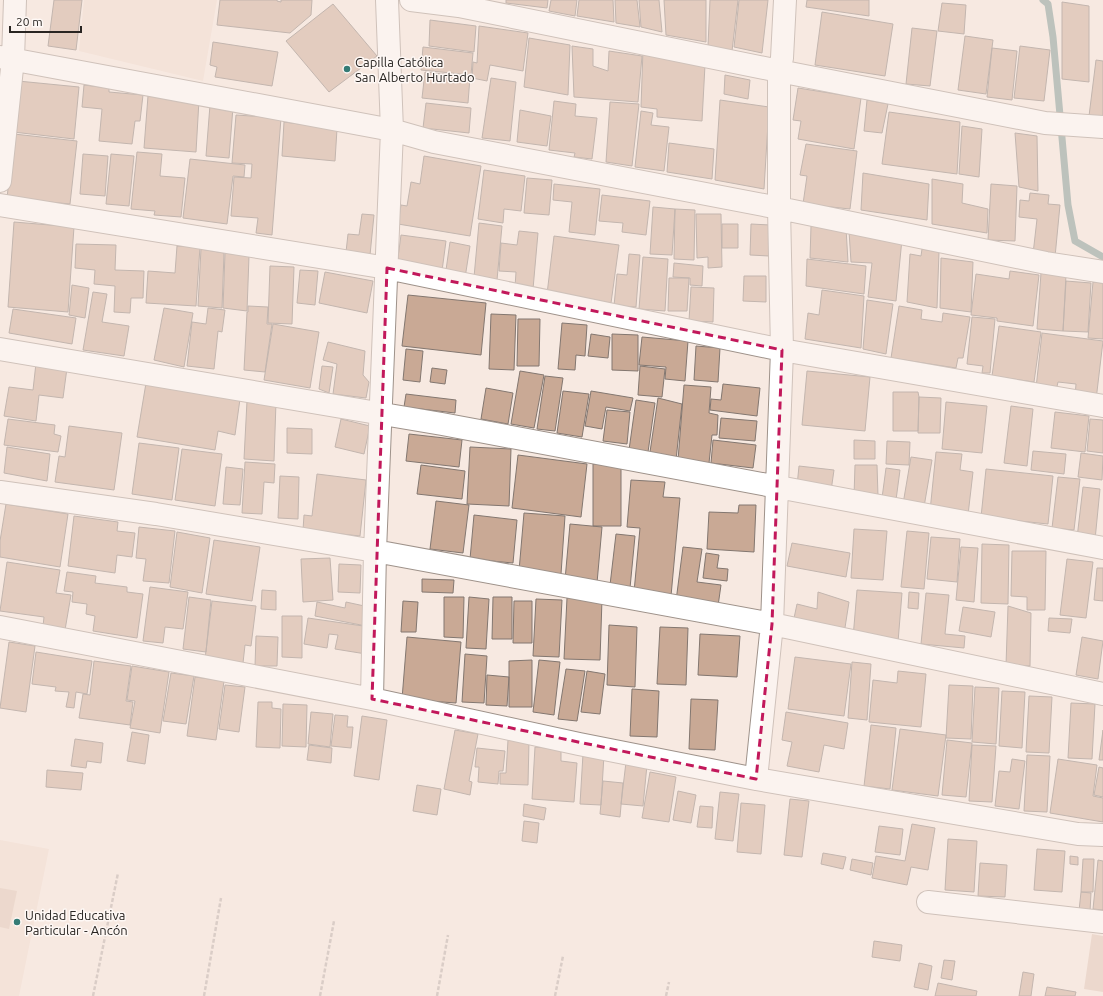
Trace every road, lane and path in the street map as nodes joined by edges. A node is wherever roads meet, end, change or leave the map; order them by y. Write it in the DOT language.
graph roads {
  1 [pos="15,0"];
  2 [pos="387,0"];
  3 [pos="411,0"];
  4 [pos="785,0"];
  5 [pos="6,58"];
  6 [pos="779,71"];
  7 [pos="1103,127"];
  8 [pos="392,130"];
  9 [pos="0,181"];
  10 [pos="0,205"];
  11 [pos="779,208"];
  12 [pos="387,268"];
  13 [pos="1103,272"];
  14 [pos="0,349"];
  15 [pos="782,350"];
  16 [pos="1103,406"];
  17 [pos="381,413"];
  18 [pos="777,486"];
  19 [pos="0,492"];
  20 [pos="1103,548"];
  21 [pos="375,551"];
  22 [pos="772,624"];
  23 [pos="0,627"];
  24 [pos="1103,694"];
  25 [pos="372,699"];
  26 [pos="756,779"];
  27 [pos="1103,835"];
  28 [pos="118,873"];
  29 [pos="221,898"];
  30 [pos="928,902"];
  31 [pos="334,921"];
  32 [pos="1103,922"];
  33 [pos="448,934"];
  34 [pos="563,956"];
  35 [pos="669,982"];
  36 [pos="93,996"];
  37 [pos="204,996"];
  38 [pos="320,996"];
  39 [pos="437,996"];
  40 [pos="555,996"];
  41 [pos="666,996"];
  1 -- 5 [label="street"];
  2 -- 8 [label="street"];
  3 -- 6 [label="street"];
  4 -- 6 [label="street"];
  5 -- 8 [label="street"];
  5 -- 9 [label="street"];
  6 -- 7 [label="street"];
  6 -- 11 [label="street"];
  8 -- 11 [label="street"];
  8 -- 12 [label="street"];
  10 -- 12 [label="street"];
  11 -- 13 [label="street"];
  11 -- 15 [label="street"];
  12 -- 15 [label="street"];
  12 -- 17 [label="street"];
  14 -- 17 [label="street"];
  15 -- 16 [label="street"];
  15 -- 18 [label="street"];
  17 -- 18 [label="street"];
  17 -- 21 [label="street"];
  18 -- 20 [label="street"];
  18 -- 22 [label="street"];
  19 -- 21 [label="street"];
  21 -- 22 [label="street"];
  21 -- 25 [label="street"];
  22 -- 24 [label="street"];
  22 -- 26 [label="street"];
  23 -- 25 [label="street"];
  25 -- 26 [label="street"];
  26 -- 27 [label="street"];
  28 -- 36 [label="path"];
  29 -- 37 [label="path"];
  30 -- 32 [label="street"];
  31 -- 38 [label="path"];
  33 -- 39 [label="path"];
  34 -- 40 [label="path"];
  35 -- 41 [label="path"];
}
